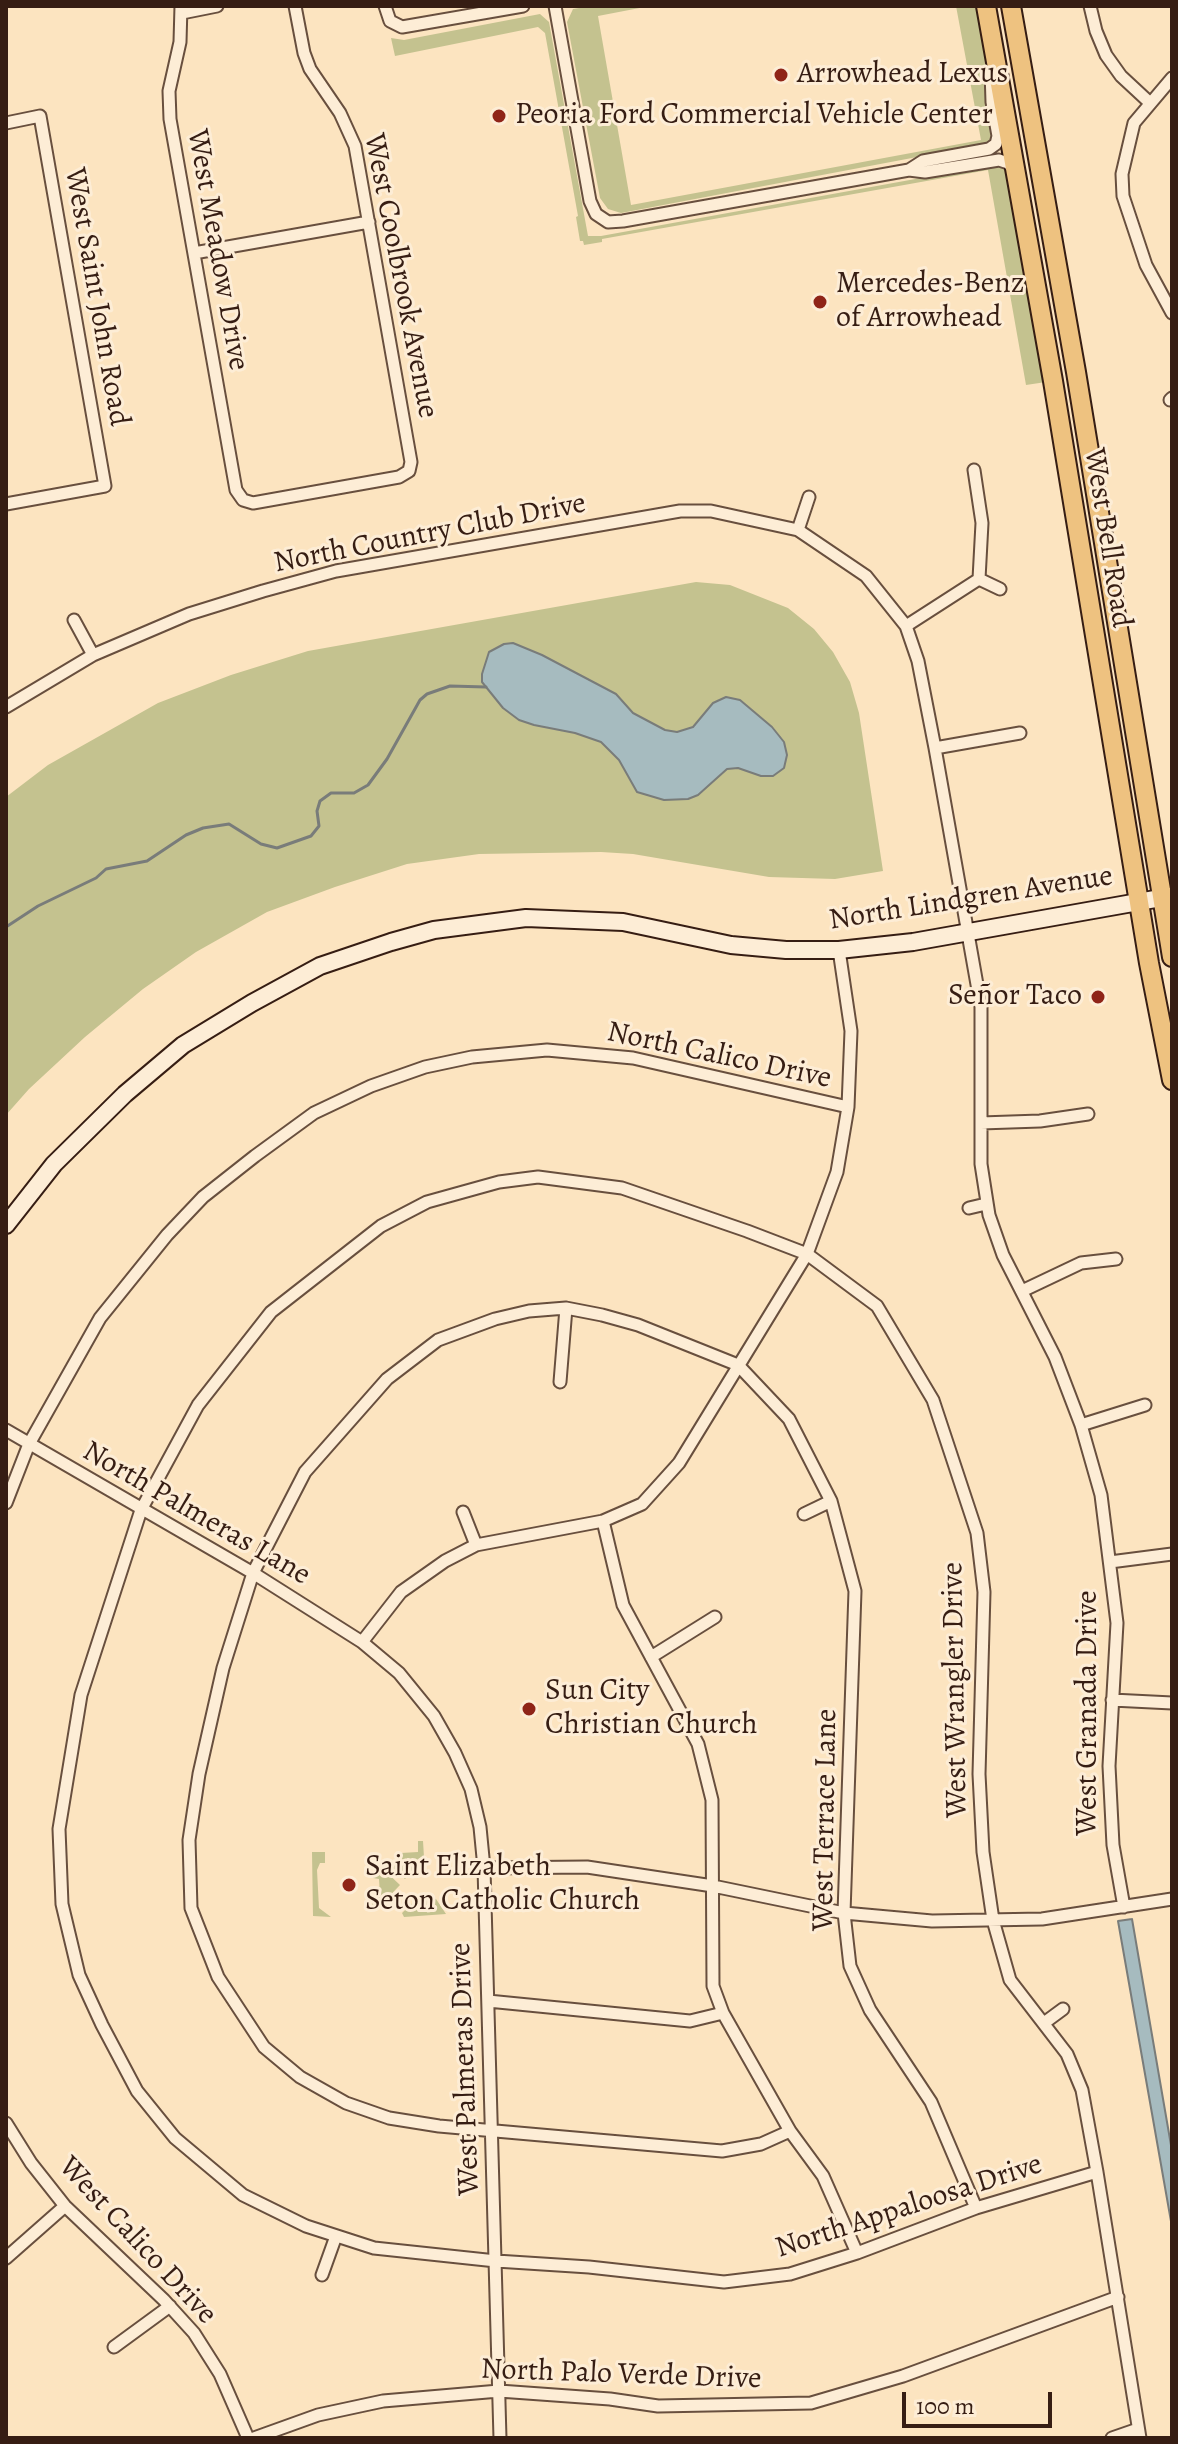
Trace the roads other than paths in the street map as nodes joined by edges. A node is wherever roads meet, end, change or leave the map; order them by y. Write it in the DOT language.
graph roads {
  1 [pos="217,6"];
  2 [pos="295,6"];
  3 [pos="385,6"];
  4 [pos="523,6"];
  5 [pos="555,6"];
  6 [pos="986,6"];
  7 [pos="1011,6"];
  8 [pos="1090,6"];
  9 [pos="181,9"];
  10 [pos="994,47"];
  11 [pos="1172,78"];
  12 [pos="1149,102"];
  13 [pos="6,123"];
  14 [pos="989,149"];
  15 [pos="1012,149"];
  16 [pos="909,170"];
  17 [pos="1016,174"];
  18 [pos="369,222"];
  19 [pos="194,253"];
  20 [pos="1056,263"];
  21 [pos="1172,313"];
  22 [pos="974,470"];
  23 [pos="809,497"];
  24 [pos="243,500"];
  25 [pos="6,504"];
  26 [pos="798,530"];
  27 [pos="979,579"];
  28 [pos="1000,589"];
  29 [pos="74,620"];
  30 [pos="906,626"];
  31 [pos="93,655"];
  32 [pos="6,707"];
  33 [pos="1020,733"];
  34 [pos="935,748"];
  35 [pos="1167,896"];
  36 [pos="1138,901"];
  37 [pos="969,932"];
  38 [pos="839,950"];
  39 [pos="1172,957"];
  40 [pos="1172,1080"];
  41 [pos="848,1107"];
  42 [pos="1088,1114"];
  43 [pos="981,1123"];
  44 [pos="986,1204"];
  45 [pos="969,1208"];
  46 [pos="6,1225"];
  47 [pos="807,1254"];
  48 [pos="1116,1259"];
  49 [pos="1022,1291"];
  50 [pos="566,1308"];
  51 [pos="738,1365"];
  52 [pos="560,1382"];
  53 [pos="1145,1405"];
  54 [pos="1081,1425"];
  55 [pos="6,1430"];
  56 [pos="29,1444"];
  57 [pos="831,1501"];
  58 [pos="6,1503"];
  59 [pos="141,1510"];
  60 [pos="463,1512"];
  61 [pos="804,1514"];
  62 [pos="603,1521"];
  63 [pos="476,1545"];
  64 [pos="1172,1554"];
  65 [pos="1110,1562"];
  66 [pos="253,1573"];
  67 [pos="715,1617"];
  68 [pos="362,1642"];
  69 [pos="651,1657"];
  70 [pos="1112,1700"];
  71 [pos="1172,1703"];
  72 [pos="484,1868"];
  73 [pos="713,1886"];
  74 [pos="1172,1899"];
  75 [pos="1124,1907"];
  76 [pos="844,1913"];
  77 [pos="993,1920"];
  78 [pos="488,2001"];
  79 [pos="1063,2009"];
  80 [pos="723,2013"];
  81 [pos="1044,2023"];
  82 [pos="6,2123"];
  83 [pos="491,2131"];
  84 [pos="790,2131"];
  85 [pos="1097,2172"];
  86 [pos="65,2206"];
  87 [pos="976,2208"];
  88 [pos="336,2236"];
  89 [pos="857,2253"];
  90 [pos="6,2258"];
  91 [pos="496,2261"];
  92 [pos="322,2275"];
  93 [pos="1118,2297"];
  94 [pos="170,2306"];
  95 [pos="114,2347"];
  96 [pos="499,2391"];
  97 [pos="1139,2434"];
  98 [pos="251,2438"];
  99 [pos="500,2438"];
  100 [pos="1112,2438"];
  1 -- 9 [label="street"];
  2 -- 18 [label="street, West Coolbrook Avenue"];
  3 -- 4 [label="street"];
  5 -- 16 [label="street"];
  6 -- 10 [label="main road, West Bell Road"];
  7 -- 20 [label="main road, West Bell Road"];
  8 -- 12 [label="street"];
  9 -- 19 [label="street, West Meadow Drive"];
  10 -- 14 [label="street"];
  10 -- 15 [label="main road, West Bell Road"];
  11 -- 12 [label="street"];
  12 -- 21 [label="street"];
  13 -- 25 [label="street, West Saint John Road"];
  14 -- 15 [label="street"];
  14 -- 16 [label="street"];
  15 -- 17 [label="main road, West Bell Road"];
  15 -- 20 [label="main road"];
  16 -- 17 [label="street"];
  17 -- 36 [label="main road, West Bell Road"];
  18 -- 19 [label="street"];
  18 -- 24 [label="street, West Coolbrook Avenue"];
  19 -- 24 [label="street, West Meadow Drive"];
  20 -- 35 [label="main road, West Bell Road"];
  22 -- 27 [label="street"];
  23 -- 26 [label="street"];
  26 -- 30 [label="street, North Country Club Drive"];
  26 -- 31 [label="street, North Country Club Drive"];
  27 -- 28 [label="street"];
  27 -- 30 [label="street"];
  29 -- 31 [label="street"];
  30 -- 34 [label="street, West Granada Drive"];
  31 -- 32 [label="street, North Country Club Drive"];
  33 -- 34 [label="street"];
  34 -- 37 [label="street, West Granada Drive"];
  35 -- 36 [label="street, North Lindgren Avenue"];
  35 -- 39 [label="main road, West Bell Road"];
  36 -- 37 [label="street, North Lindgren Avenue"];
  36 -- 40 [label="main road, West Bell Road"];
  37 -- 38 [label="street, North Lindgren Avenue"];
  37 -- 43 [label="street, West Granada Drive"];
  38 -- 41 [label="street"];
  38 -- 46 [label="street, North Lindgren Avenue"];
  41 -- 47 [label="street"];
  41 -- 56 [label="street, North Calico Drive"];
  42 -- 43 [label="street"];
  43 -- 44 [label="street, West Granada Drive"];
  44 -- 45 [label="street"];
  44 -- 49 [label="street, West Granada Drive"];
  47 -- 51 [label="street"];
  47 -- 59 [label="street, West Wrangler Drive"];
  47 -- 77 [label="street, West Wrangler Drive"];
  48 -- 49 [label="street"];
  49 -- 54 [label="street, West Granada Drive"];
  50 -- 51 [label="street"];
  50 -- 52 [label="street"];
  50 -- 66 [label="street"];
  51 -- 57 [label="street, West Terrace Lane"];
  51 -- 62 [label="street"];
  53 -- 54 [label="street"];
  54 -- 65 [label="street, West Granada Drive"];
  55 -- 56 [label="street, North Palmeras Lane"];
  56 -- 58 [label="street"];
  56 -- 59 [label="street, North Palmeras Lane"];
  57 -- 61 [label="street"];
  57 -- 76 [label="street, West Terrace Lane"];
  59 -- 66 [label="street, North Palmeras Lane"];
  59 -- 88 [label="street, North Appaloosa Drive"];
  60 -- 63 [label="street"];
  62 -- 63 [label="street"];
  62 -- 69 [label="street"];
  63 -- 68 [label="street"];
  64 -- 65 [label="street"];
  65 -- 70 [label="street, West Granada Drive"];
  66 -- 68 [label="street, North Palmeras Lane"];
  66 -- 83 [label="street"];
  67 -- 69 [label="street"];
  68 -- 72 [label="street, West Palmeras Drive"];
  69 -- 73 [label="street"];
  70 -- 71 [label="street"];
  70 -- 75 [label="street, West Granada Drive"];
  72 -- 73 [label="street"];
  72 -- 78 [label="street, West Palmeras Drive"];
  73 -- 76 [label="street"];
  73 -- 80 [label="street"];
  74 -- 75 [label="street"];
  75 -- 77 [label="street"];
  76 -- 77 [label="street"];
  76 -- 87 [label="street, West Terrace Lane"];
  77 -- 81 [label="street, West Wrangler Drive"];
  78 -- 80 [label="street"];
  78 -- 83 [label="street, West Palmeras Drive"];
  79 -- 81 [label="street"];
  80 -- 84 [label="street"];
  81 -- 85 [label="street, West Wrangler Drive"];
  82 -- 86 [label="street, West Calico Drive"];
  83 -- 84 [label="street"];
  83 -- 91 [label="street, West Palmeras Drive"];
  84 -- 89 [label="street"];
  85 -- 87 [label="street, North Appaloosa Drive"];
  85 -- 93 [label="street, West Wrangler Drive"];
  86 -- 90 [label="street"];
  86 -- 94 [label="street, West Calico Drive"];
  87 -- 89 [label="street, North Appaloosa Drive"];
  88 -- 91 [label="street, North Appaloosa Drive"];
  88 -- 92 [label="street"];
  89 -- 91 [label="street, North Appaloosa Drive"];
  91 -- 96 [label="street, West Palmeras Drive"];
  93 -- 96 [label="street, North Palo Verde Drive"];
  93 -- 97 [label="street, West Wrangler Drive"];
  94 -- 95 [label="street"];
  94 -- 98 [label="street, West Calico Drive"];
  96 -- 98 [label="street, North Palo Verde Drive"];
  96 -- 99 [label="street, West Palmeras Drive"];
  97 -- 100 [label="street"];
}
